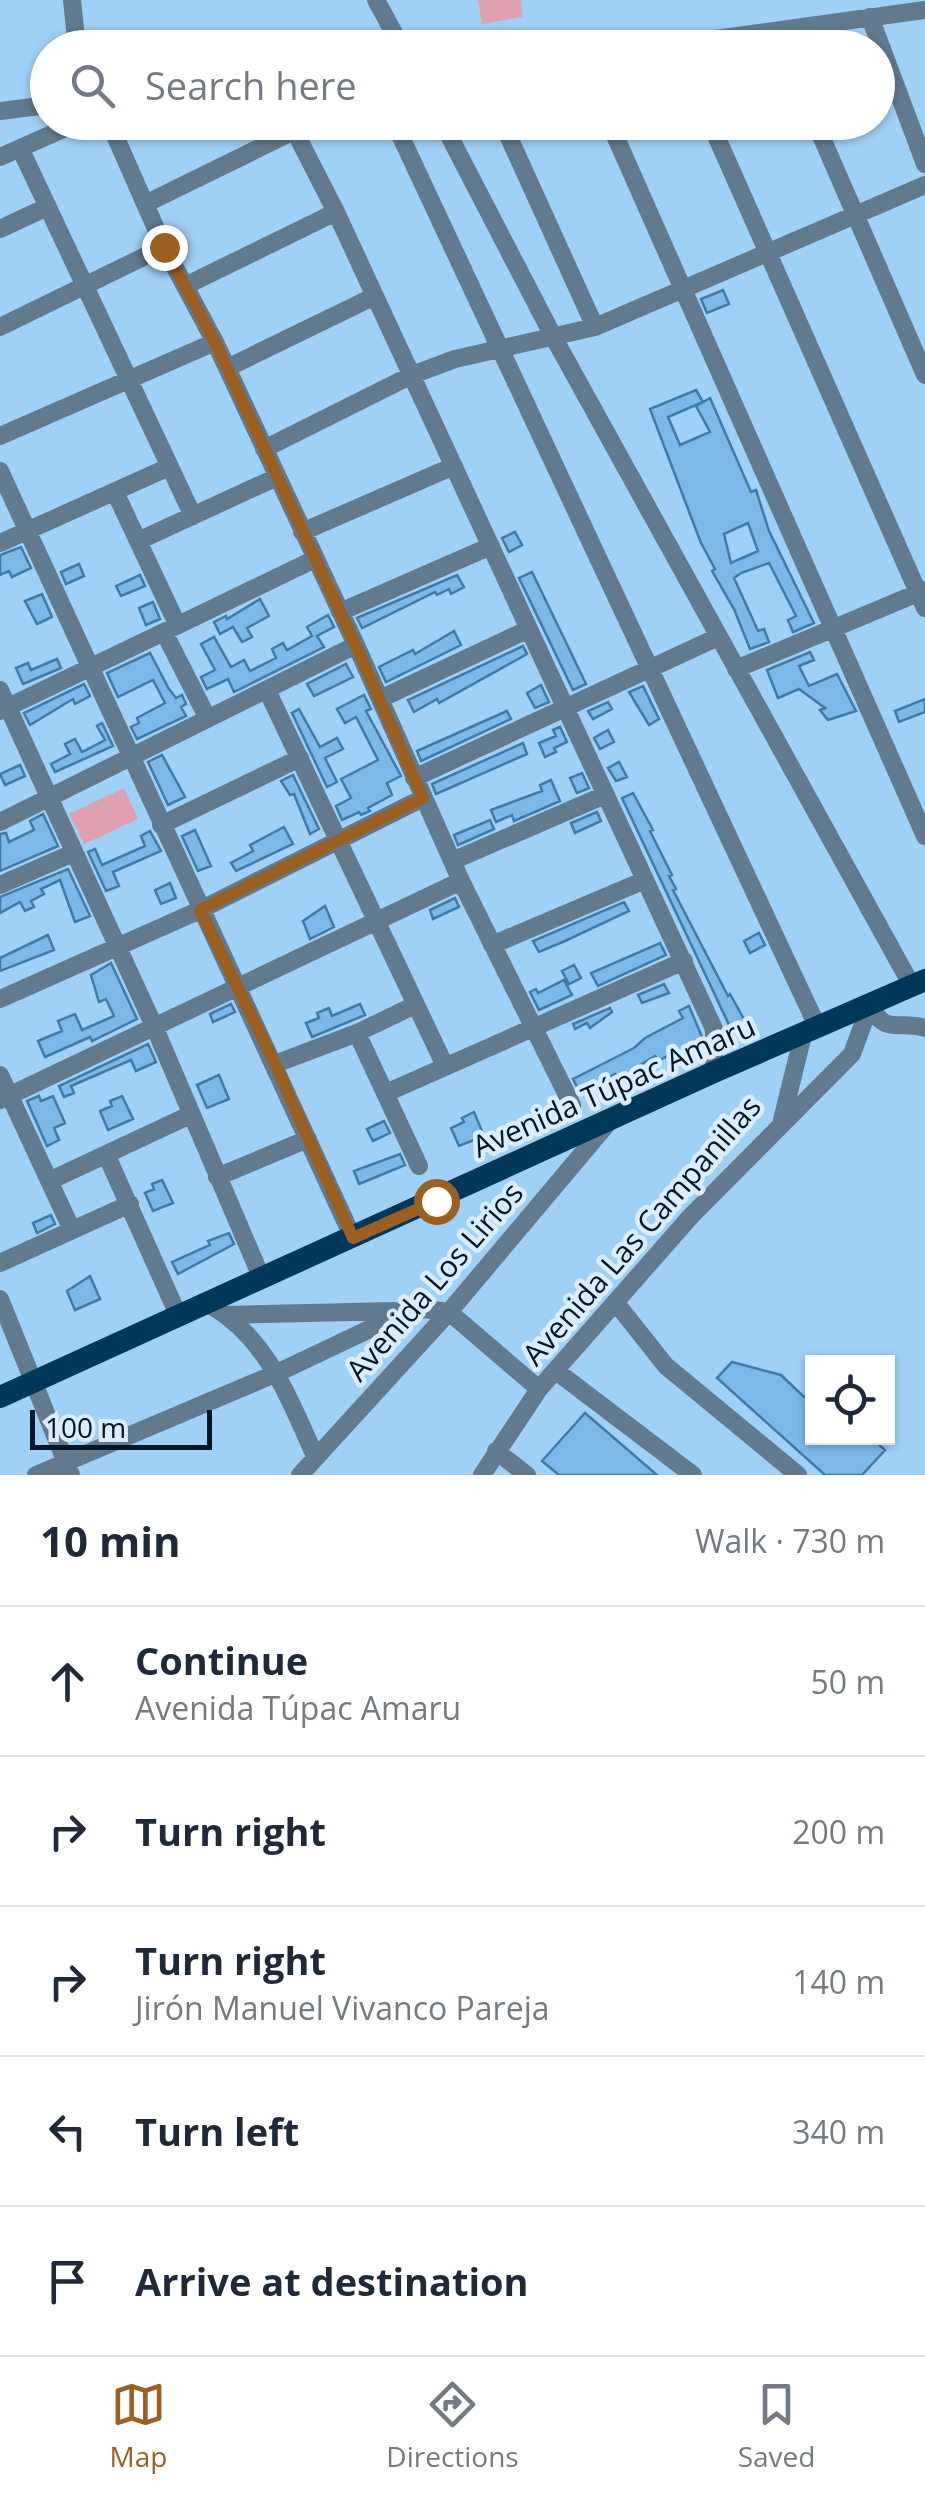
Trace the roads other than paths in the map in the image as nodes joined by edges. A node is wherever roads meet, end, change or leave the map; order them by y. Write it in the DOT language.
graph roads {
  1 [pos="72,0"];
  2 [pos="376,0"];
  3 [pos="924,12"];
  4 [pos="870,17"];
  5 [pos="75,30"];
  6 [pos="392,30"];
  7 [pos="816,30"];
  8 [pos="875,30"];
  9 [pos="895,84"];
  10 [pos="30,108"];
  11 [pos="0,112"];
  12 [pos="41,140"];
  13 [pos="118,140"];
  14 [pos="267,140"];
  15 [pos="299,140"];
  16 [pos="402,140"];
  17 [pos="451,140"];
  18 [pos="510,140"];
  19 [pos="618,140"];
  20 [pos="718,140"];
  21 [pos="823,140"];
  22 [pos="20,150"];
  23 [pos="0,158"];
  24 [pos="925,164"];
  25 [pos="925,184"];
  26 [pos="147,203"];
  27 [pos="47,207"];
  28 [pos="336,212"];
  29 [pos="854,213"];
  30 [pos="0,229"];
  31 [pos="164,247"];
  32 [pos="768,251"];
  33 [pos="187,285"];
  34 [pos="84,287"];
  35 [pos="684,287"];
  36 [pos="375,296"];
  37 [pos="0,327"];
  38 [pos="595,327"];
  39 [pos="554,338"];
  40 [pos="215,342"];
  41 [pos="501,349"];
  42 [pos="227,368"];
  43 [pos="412,375"];
  44 [pos="925,375"];
  45 [pos="128,380"];
  46 [pos="0,436"];
  47 [pos="264,449"];
  48 [pos="454,466"];
  49 [pos="169,467"];
  50 [pos="0,471"];
  51 [pos="277,477"];
  52 [pos="115,492"];
  53 [pos="192,516"];
  54 [pos="25,532"];
  55 [pos="302,532"];
  56 [pos="138,542"];
  57 [pos="0,543"];
  58 [pos="490,546"];
  59 [pos="314,560"];
  60 [pos="923,598"];
  61 [pos="340,612"];
  62 [pos="171,628"];
  63 [pos="529,629"];
  64 [pos="832,630"];
  65 [pos="718,636"];
  66 [pos="356,646"];
  67 [pos="89,666"];
  68 [pos="651,668"];
  69 [pos="736,669"];
  70 [pos="267,690"];
  71 [pos="380,699"];
  72 [pos="3,703"];
  73 [pos="565,708"];
  74 [pos="207,718"];
  75 [pos="131,756"];
  76 [pos="300,758"];
  77 [pos="414,778"];
  78 [pos="606,795"];
  79 [pos="47,798"];
  80 [pos="423,798"];
  81 [pos="0,822"];
  82 [pos="161,824"];
  83 [pos="925,836"];
  84 [pos="339,842"];
  85 [pos="73,854"];
  86 [pos="452,861"];
  87 [pos="645,880"];
  88 [pos="461,881"];
  89 [pos="0,885"];
  90 [pos="200,910"];
  91 [pos="377,919"];
  92 [pos="492,945"];
  93 [pos="116,947"];
  94 [pos="684,961"];
  95 [pos="918,983"];
  96 [pos="236,988"];
  97 [pos="0,999"];
  98 [pos="414,1005"];
  99 [pos="870,1005"];
  100 [pos="154,1026"];
  101 [pos="531,1027"];
  102 [pos="925,1028"];
  103 [pos="811,1032"];
  104 [pos="357,1033"];
  105 [pos="275,1064"];
  106 [pos="444,1066"];
  107 [pos="714,1072"];
  108 [pos="0,1074"];
  109 [pos="386,1094"];
  110 [pos="5,1098"];
  111 [pos="572,1105"];
  112 [pos="190,1114"];
  113 [pos="782,1121"];
  114 [pos="608,1123"];
  115 [pos="308,1139"];
  116 [pos="106,1154"];
  117 [pos="420,1166"];
  118 [pos="218,1178"];
  119 [pos="48,1181"];
  120 [pos="130,1204"];
  121 [pos="72,1230"];
  122 [pos="353,1238"];
  123 [pos="0,1263"];
  124 [pos="262,1279"];
  125 [pos="0,1300"];
  126 [pos="616,1302"];
  127 [pos="216,1309"];
  128 [pos="405,1311"];
  129 [pos="450,1312"];
  130 [pos="180,1316"];
  131 [pos="556,1371"];
  132 [pos="278,1373"];
  133 [pos="34,1382"];
  134 [pos="539,1390"];
  135 [pos="0,1398"];
  136 [pos="496,1451"];
  137 [pos="68,1468"];
  138 [pos="303,1469"];
  139 [pos="36,1475"];
  140 [pos="466,1475"];
  141 [pos="482,1475"];
  142 [pos="527,1475"];
  143 [pos="694,1475"];
  144 [pos="798,1475"];
  1 -- 5 [label="street"];
  2 -- 6 [label="street"];
  3 -- 4 [label="street"];
  4 -- 7 [label="street"];
  4 -- 8 [label="street"];
  9 -- 24 [label="street"];
  10 -- 11 [label="street"];
  12 -- 22 [label="street"];
  13 -- 26 [label="street"];
  14 -- 26 [label="street"];
  15 -- 28 [label="street"];
  16 -- 41 [label="street"];
  17 -- 39 [label="street"];
  18 -- 38 [label="street"];
  19 -- 35 [label="street"];
  20 -- 32 [label="street"];
  21 -- 29 [label="street"];
  22 -- 23 [label="street"];
  22 -- 27 [label="street"];
  25 -- 29 [label="street"];
  26 -- 31 [label="street"];
  27 -- 30 [label="street"];
  27 -- 34 [label="street"];
  28 -- 33 [label="street"];
  28 -- 36 [label="street"];
  29 -- 32 [label="street"];
  29 -- 44 [label="street"];
  31 -- 33 [label="street"];
  31 -- 34 [label="street"];
  32 -- 35 [label="street"];
  32 -- 60 [label="street"];
  33 -- 40 [label="street"];
  34 -- 37 [label="street"];
  34 -- 45 [label="street"];
  35 -- 38 [label="street"];
  35 -- 64 [label="street"];
  36 -- 42 [label="street"];
  36 -- 43 [label="street"];
  38 -- 39 [label="street"];
  39 -- 41 [label="street"];
  39 -- 65 [label="street"];
  40 -- 42 [label="street"];
  40 -- 45 [label="street"];
  41 -- 43 [label="street"];
  41 -- 68 [label="street"];
  42 -- 47 [label="street"];
  43 -- 47 [label="street"];
  43 -- 48 [label="street"];
  45 -- 46 [label="street"];
  45 -- 49 [label="street"];
  47 -- 51 [label="street"];
  48 -- 55 [label="street"];
  48 -- 58 [label="street"];
  49 -- 52 [label="street"];
  49 -- 53 [label="street"];
  50 -- 54 [label="street"];
  51 -- 53 [label="street"];
  51 -- 55 [label="street"];
  52 -- 54 [label="street"];
  52 -- 56 [label="street"];
  53 -- 56 [label="street"];
  54 -- 57 [label="street"];
  54 -- 67 [label="street"];
  55 -- 59 [label="street"];
  56 -- 62 [label="street"];
  58 -- 61 [label="street"];
  58 -- 63 [label="street"];
  59 -- 61 [label="street"];
  59 -- 62 [label="street"];
  60 -- 64 [label="street"];
  61 -- 66 [label="street"];
  62 -- 67 [label="street"];
  62 -- 74 [label="street"];
  63 -- 71 [label="street"];
  63 -- 73 [label="street"];
  64 -- 69 [label="street"];
  64 -- 83 [label="street"];
  65 -- 68 [label="street"];
  65 -- 69 [label="street"];
  66 -- 70 [label="street"];
  66 -- 71 [label="street"];
  67 -- 72 [label="street"];
  67 -- 75 [label="street"];
  68 -- 73 [label="street"];
  68 -- 103 [label="street"];
  69 -- 95 [label="street"];
  70 -- 74 [label="street"];
  70 -- 76 [label="street"];
  71 -- 77 [label="street"];
  72 -- 79 [label="street"];
  73 -- 77 [label="street"];
  73 -- 78 [label="street"];
  74 -- 75 [label="street"];
  75 -- 79 [label="street"];
  75 -- 82 [label="street"];
  76 -- 82 [label="street"];
  76 -- 84 [label="street"];
  77 -- 80 [label="street"];
  78 -- 86 [label="street"];
  78 -- 87 [label="street"];
  79 -- 81 [label="street"];
  79 -- 85 [label="street"];
  80 -- 84 [label="street"];
  80 -- 86 [label="street"];
  82 -- 90 [label="street"];
  84 -- 90 [label="street"];
  84 -- 91 [label="street"];
  85 -- 89 [label="street"];
  85 -- 93 [label="street"];
  86 -- 88 [label="street"];
  87 -- 92 [label="street"];
  87 -- 94 [label="street"];
  88 -- 91 [label="street"];
  88 -- 92 [label="street"];
  90 -- 93 [label="street"];
  90 -- 96 [label="street"];
  91 -- 96 [label="street"];
  91 -- 98 [label="street"];
  92 -- 101 [label="street"];
  93 -- 97 [label="street"];
  93 -- 100 [label="street"];
  94 -- 101 [label="street"];
  94 -- 107 [label="street"];
  95 -- 99 [label="main road, Avenida Túpac Amaru"];
  96 -- 100 [label="street"];
  96 -- 105 [label="street"];
  98 -- 104 [label="street"];
  98 -- 106 [label="street"];
  99 -- 102 [label="street"];
  99 -- 103 [label="main road, Avenida Túpac Amaru"];
  99 -- 113 [label="street"];
  100 -- 110 [label="street"];
  100 -- 112 [label="street"];
  101 -- 106 [label="street"];
  101 -- 111 [label="street"];
  103 -- 107 [label="main road, Avenida Túpac Amaru"];
  103 -- 113 [label="street, Avenida Las Campanillas"];
  104 -- 105 [label="street"];
  104 -- 109 [label="street"];
  105 -- 115 [label="street"];
  106 -- 109 [label="street"];
  107 -- 114 [label="main road, Avenida Túpac Amaru"];
  108 -- 110 [label="street"];
  109 -- 117 [label="street"];
  110 -- 119 [label="street"];
  112 -- 116 [label="street"];
  112 -- 118 [label="street"];
  113 -- 126 [label="street, Avenida Las Campanillas"];
  114 -- 122 [label="main road, Avenida Túpac Amaru"];
  114 -- 129 [label="street, Avenida Los Lirios"];
  115 -- 118 [label="street"];
  115 -- 122 [label="street"];
  116 -- 119 [label="street"];
  116 -- 120 [label="street"];
  118 -- 124 [label="street"];
  119 -- 121 [label="street"];
  120 -- 121 [label="street"];
  120 -- 130 [label="street"];
  121 -- 123 [label="street"];
  122 -- 124 [label="main road, Avenida Túpac Amaru"];
  124 -- 127 [label="main road, Avenida Túpac Amaru"];
  125 -- 133 [label="street"];
  126 -- 131 [label="street, Avenida Las Campanillas"];
  126 -- 144 [label="street"];
  127 -- 128 [label="street"];
  127 -- 130 [label="main road, Avenida Túpac Amaru"];
  127 -- 132 [label="street"];
  128 -- 129 [label="street"];
  128 -- 132 [label="street"];
  129 -- 134 [label="street"];
  129 -- 138 [label="street, Avenida Los Lirios"];
  130 -- 133 [label="main road, Avenida Túpac Amaru"];
  131 -- 134 [label="street, Avenida Las Campanillas"];
  131 -- 143 [label="street"];
  132 -- 137 [label="street"];
  132 -- 138 [label="street"];
  133 -- 135 [label="main road, Avenida Túpac Amaru"];
  133 -- 137 [label="street"];
  134 -- 136 [label="street, Avenida Las Campanillas"];
  136 -- 140 [label="street, Avenida Las Campanillas"];
  136 -- 141 [label="street, Avenida Las Campanillas"];
  136 -- 142 [label="street"];
  137 -- 139 [label="street"];
}
